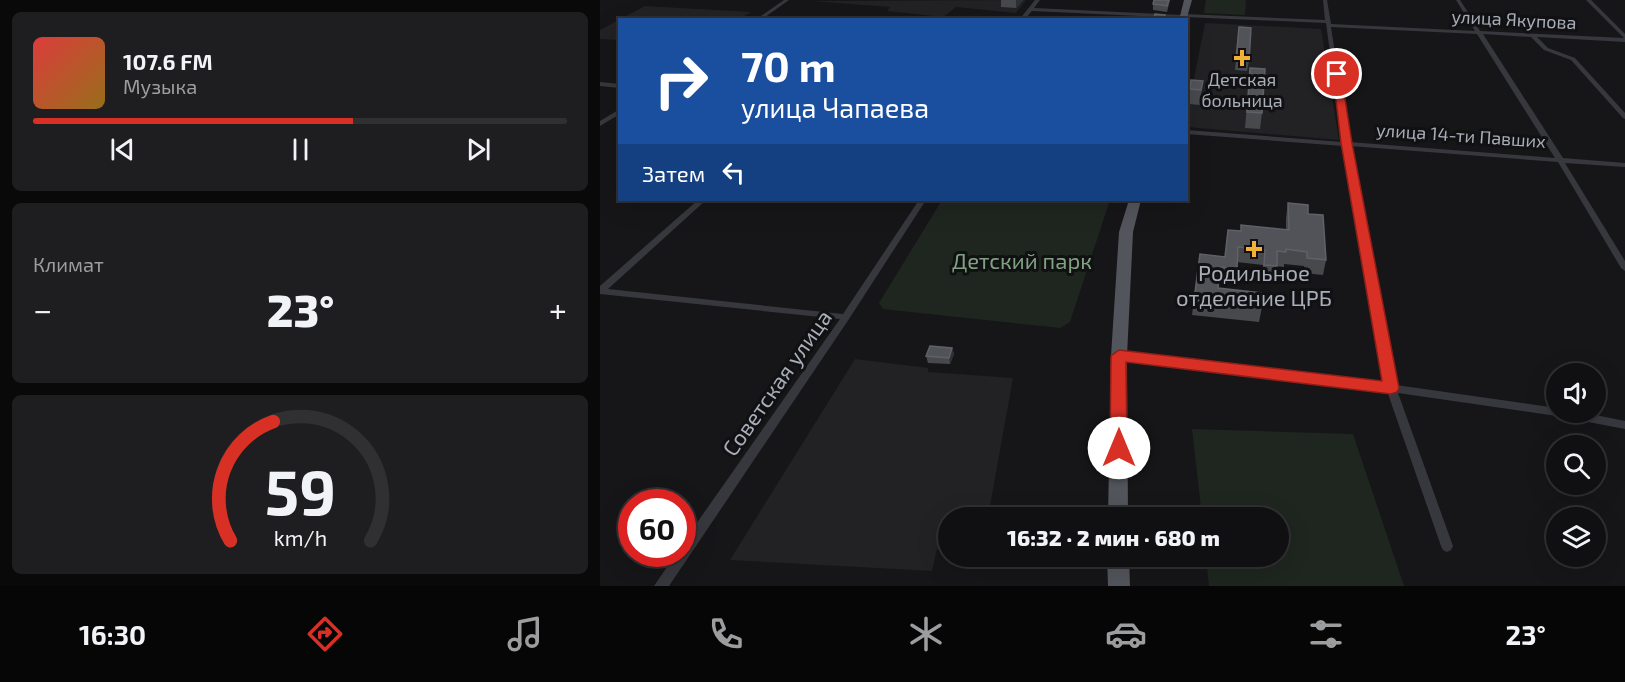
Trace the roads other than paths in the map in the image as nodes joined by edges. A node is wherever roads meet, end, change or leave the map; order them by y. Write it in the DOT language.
graph roads {
  1 [pos="787,0"];
  2 [pos="1038,0"];
  3 [pos="1188,0"];
  4 [pos="1325,0"];
  5 [pos="1458,0"];
  6 [pos="1588,0"];
  7 [pos="1030,9"];
  8 [pos="760,18"];
  9 [pos="1023,18"];
  10 [pos="1184,18"];
  11 [pos="1188,18"];
  12 [pos="1330,25"];
  13 [pos="1479,34"];
  14 [pos="1533,36"];
  15 [pos="1625,39"];
  16 [pos="600,84"];
  17 [pos="618,86"];
  18 [pos="618,112"];
  19 [pos="1625,117"];
  20 [pos="600,124"];
  21 [pos="1188,132"];
  22 [pos="1346,143"];
  23 [pos="1559,158"];
  24 [pos="1625,165"];
  25 [pos="701,201"];
  26 [pos="921,201"];
  27 [pos="1135,201"];
  28 [pos="1625,268"];
  29 [pos="600,291"];
  30 [pos="846,317"];
  31 [pos="1119,356"];
  32 [pos="1391,388"];
  33 [pos="1546,410"];
  34 [pos="1606,421"];
  35 [pos="1625,425"];
  36 [pos="1118,507"];
  37 [pos="1447,546"];
  38 [pos="1118,567"];
  39 [pos="661,586"];
  40 [pos="1119,586"];
  1 -- 8 [label="street"];
  2 -- 7 [label="street"];
  3 -- 10 [label="main road"];
  4 -- 12 [label="street"];
  5 -- 13 [label="street"];
  6 -- 15 [label="street"];
  7 -- 9 [label="street"];
  7 -- 10 [label="street"];
  11 -- 12 [label="street, улица Якупова"];
  12 -- 13 [label="street, улица Якупова"];
  12 -- 22 [label="street"];
  13 -- 14 [label="street, улица Якупова"];
  13 -- 23 [label="street"];
  14 -- 15 [label="street, улица Якупова"];
  14 -- 19 [label="street"];
  16 -- 17 [label="street"];
  18 -- 20 [label="street"];
  21 -- 22 [label="street, улица 14-ти Павших"];
  22 -- 23 [label="street, улица 14-ти Павших"];
  22 -- 32 [label="street"];
  23 -- 24 [label="street, улица 14-ти Павших"];
  23 -- 28 [label="street"];
  25 -- 29 [label="street"];
  26 -- 30 [label="street, Советская улица"];
  27 -- 31 [label="main road"];
  29 -- 30 [label="street"];
  30 -- 39 [label="street, Советская улица"];
  31 -- 32 [label="street"];
  31 -- 36 [label="main road"];
  32 -- 33 [label="street"];
  32 -- 37 [label="street"];
  34 -- 35 [label="street"];
  38 -- 40 [label="main road"];
}
